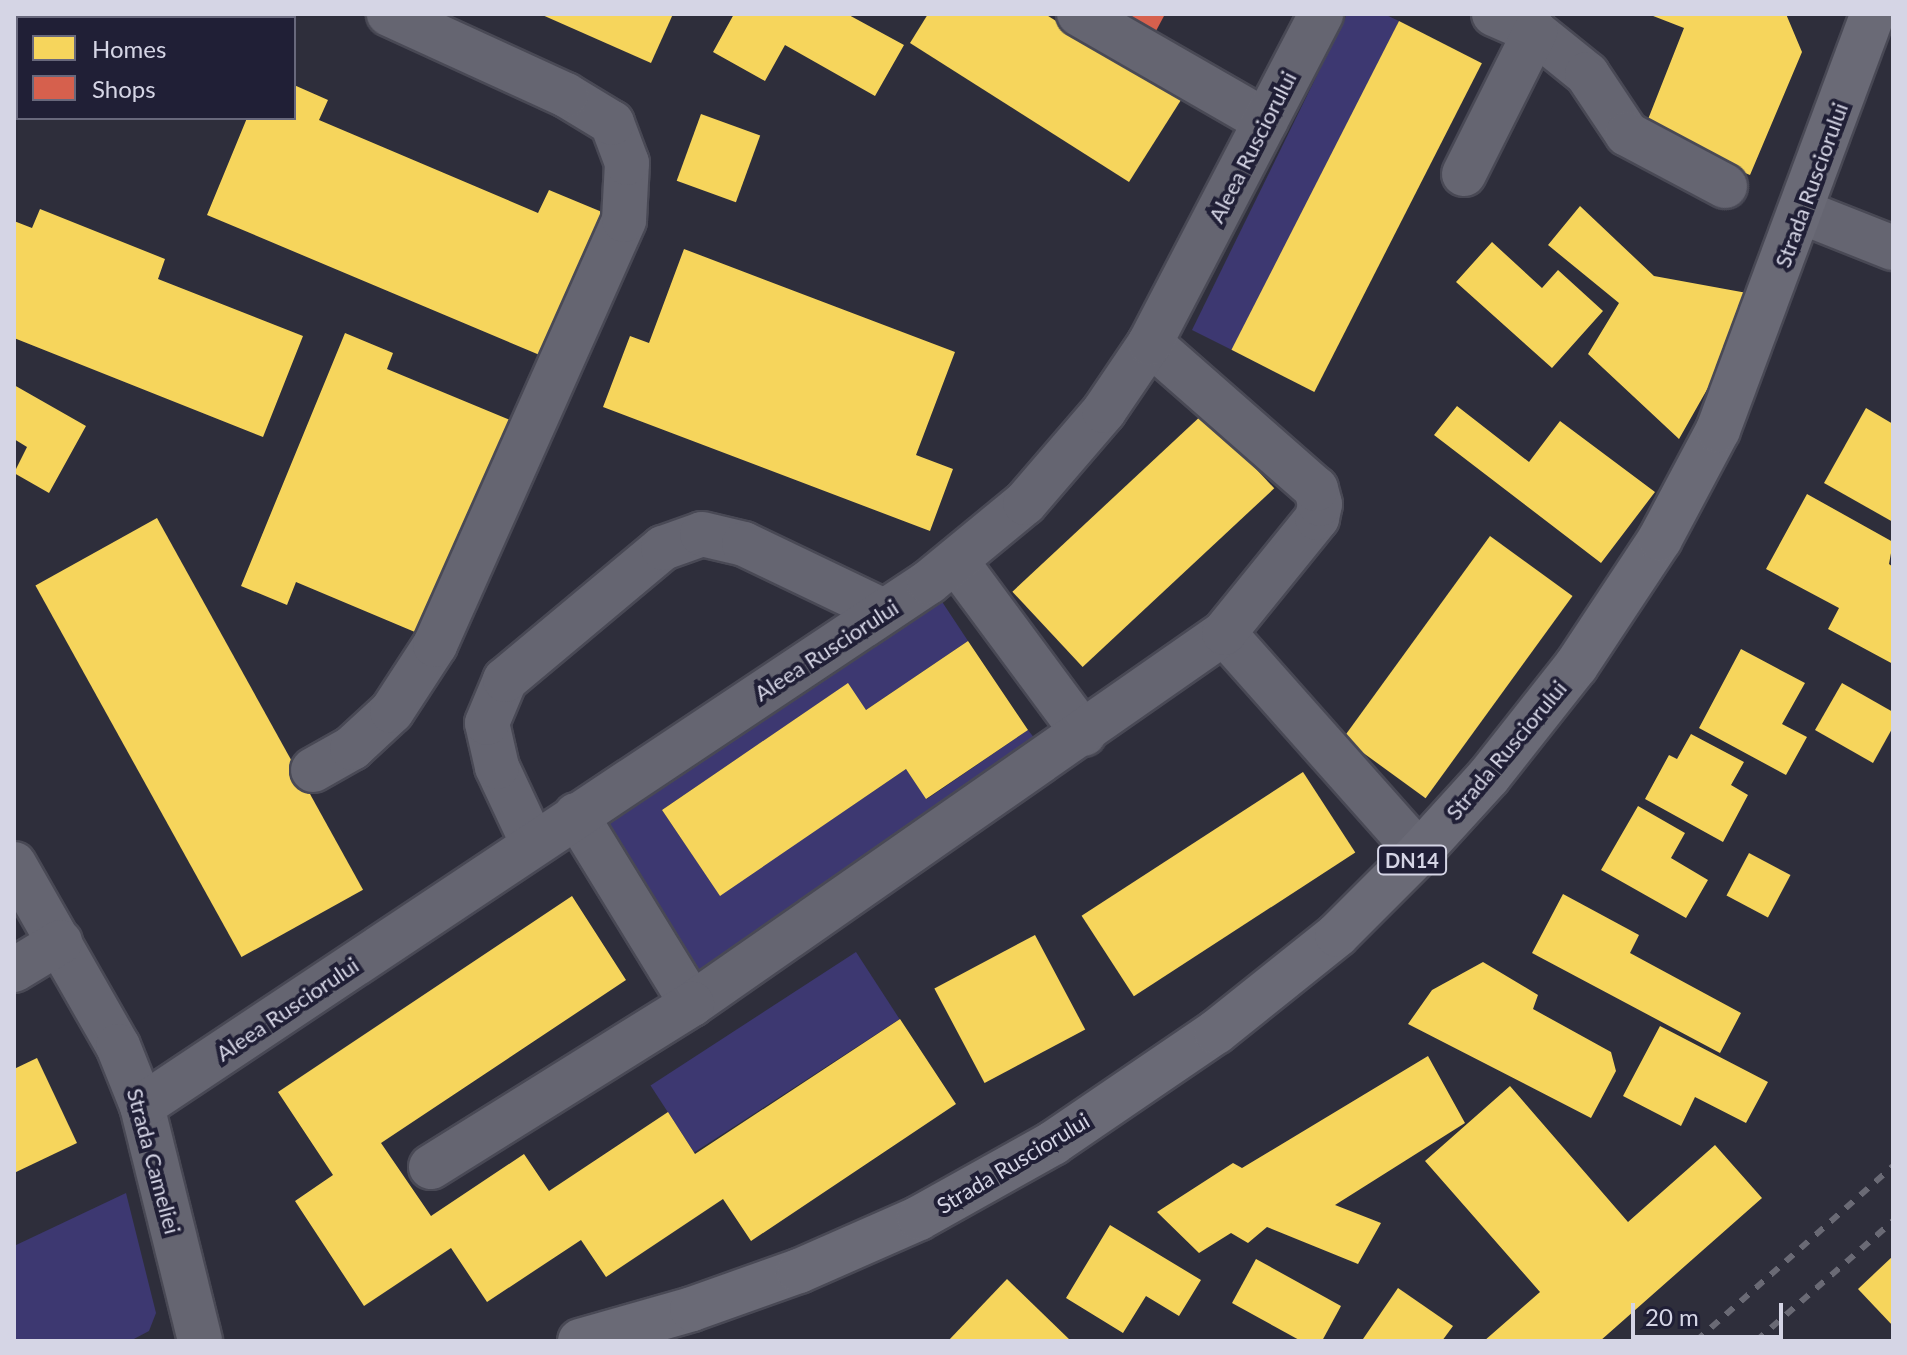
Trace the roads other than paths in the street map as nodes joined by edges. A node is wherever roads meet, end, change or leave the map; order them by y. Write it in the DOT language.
graph roads {
  1 [pos="389,14"];
  2 [pos="1079,14"];
  3 [pos="1321,14"];
  4 [pos="1494,14"];
  5 [pos="1873,14"];
  6 [pos="1535,32"];
  7 [pos="1265,121"];
  8 [pos="1464,174"];
  9 [pos="1725,186"];
  10 [pos="1802,212"];
  11 [pos="1893,248"];
  12 [pos="1150,343"];
  13 [pos="956,561"];
  14 [pos="884,611"];
  15 [pos="1224,633"];
  16 [pos="1084,734"];
  17 [pos="313,770"];
  18 [pos="576,815"];
  19 [pos="533,844"];
  20 [pos="1419,853"];
  21 [pos="14,864"];
  22 [pos="60,942"];
  23 [pos="14,970"];
  24 [pos="692,1004"];
  25 [pos="142,1106"];
  26 [pos="431,1167"];
  27 [pos="200,1341"];
  28 [pos="580,1341"];
  1 -- 17 [label="street"];
  2 -- 7 [label="street"];
  3 -- 7 [label="street, Aleea Rusciorului"];
  4 -- 6 [label="street"];
  5 -- 10 [label="main road, Strada Rusciorului / DN14"];
  6 -- 8 [label="street"];
  6 -- 9 [label="street"];
  7 -- 12 [label="street, Aleea Rusciorului"];
  10 -- 11 [label="street"];
  10 -- 20 [label="main road, Strada Rusciorului / DN14"];
  12 -- 13 [label="street, Aleea Rusciorului"];
  12 -- 15 [label="street"];
  13 -- 14 [label="street, Aleea Rusciorului"];
  13 -- 16 [label="street"];
  14 -- 18 [label="street, Aleea Rusciorului"];
  14 -- 19 [label="street"];
  15 -- 16 [label="street"];
  15 -- 20 [label="street"];
  16 -- 24 [label="street"];
  18 -- 19 [label="street, Aleea Rusciorului"];
  18 -- 24 [label="street"];
  19 -- 25 [label="street, Aleea Rusciorului"];
  20 -- 28 [label="main road, Strada Rusciorului / DN14"];
  21 -- 22 [label="street, Strada Cameliei"];
  22 -- 23 [label="street"];
  22 -- 25 [label="street, Strada Cameliei"];
  24 -- 26 [label="street"];
  25 -- 27 [label="street, Strada Cameliei"];
}
